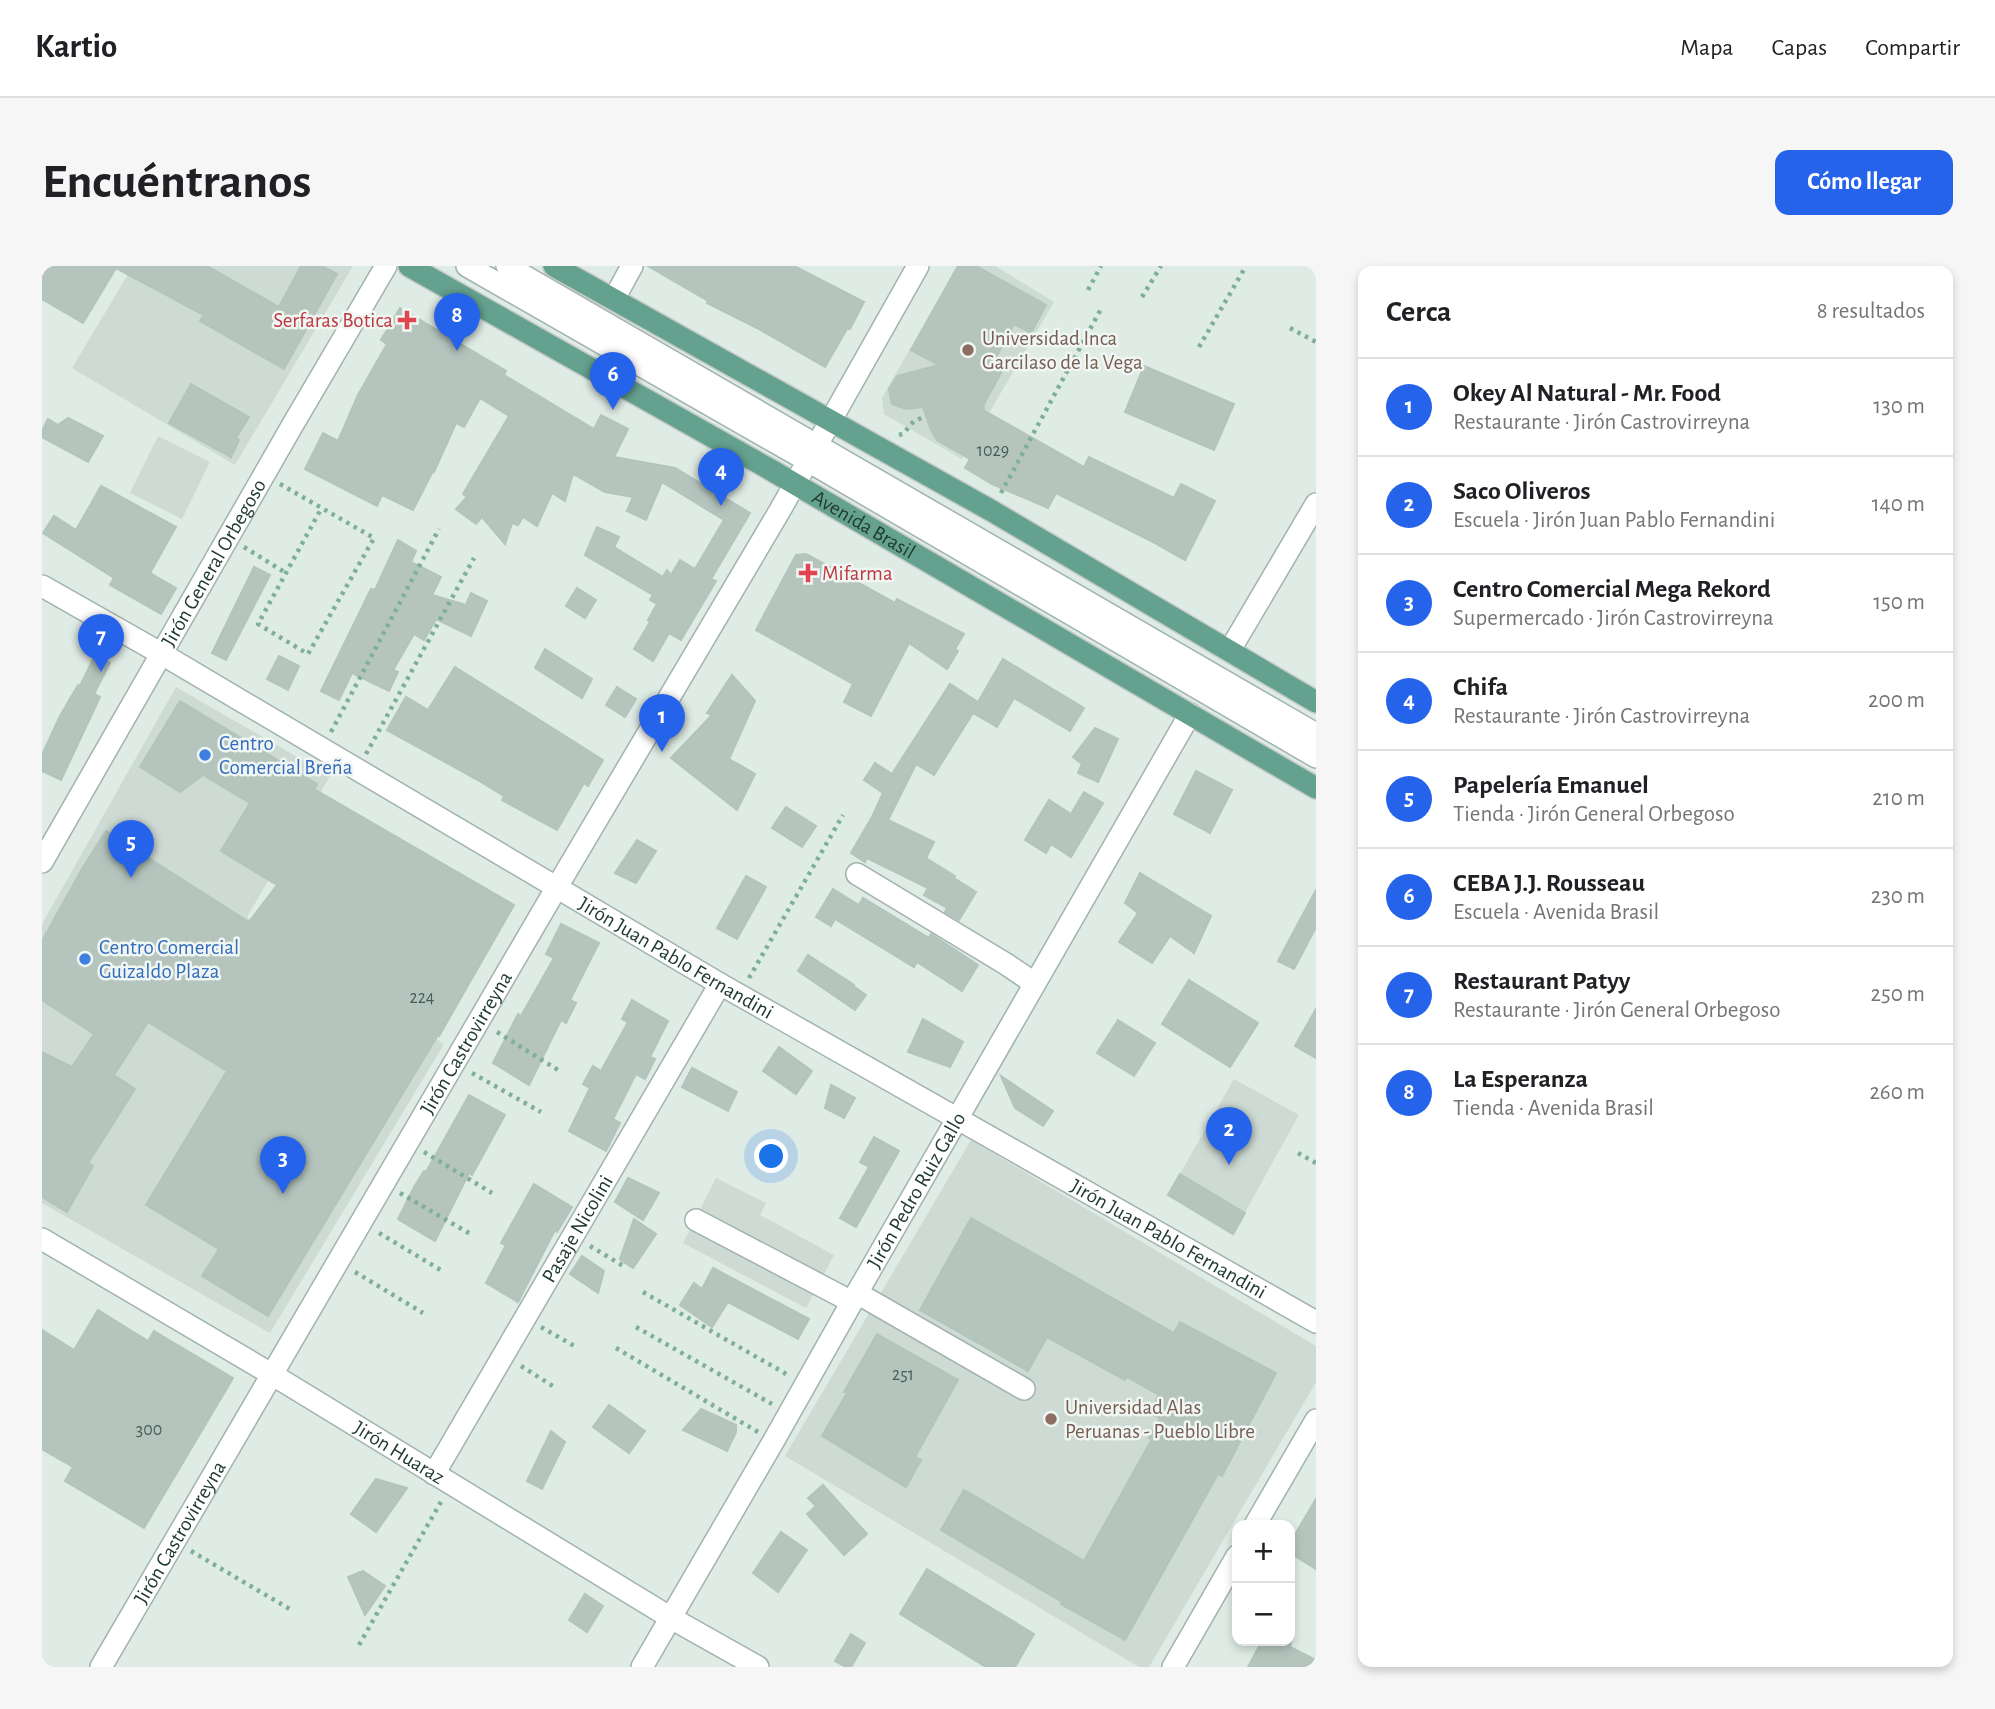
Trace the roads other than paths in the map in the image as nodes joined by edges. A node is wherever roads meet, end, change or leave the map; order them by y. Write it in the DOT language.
graph roads {
  1 [pos="386,266"];
  2 [pos="409,266"];
  3 [pos="467,266"];
  4 [pos="507,266"];
  5 [pos="554,266"];
  6 [pos="632,266"];
  7 [pos="918,266"];
  8 [pos="614,299"];
  9 [pos="832,420"];
  10 [pos="813,453"];
  11 [pos="795,484"];
  12 [pos="1316,504"];
  13 [pos="42,586"];
  14 [pos="1230,650"];
  15 [pos="162,654"];
  16 [pos="1316,702"];
  17 [pos="1190,713"];
  18 [pos="1316,734"];
  19 [pos="1316,757"];
  20 [pos="1316,788"];
  21 [pos="42,862"];
  22 [pos="857,874"];
  23 [pos="557,887"];
  24 [pos="1034,983"];
  25 [pos="720,984"];
  26 [pos="958,1118"];
  27 [pos="696,1220"];
  28 [pos="42,1239"];
  29 [pos="854,1298"];
  30 [pos="1316,1322"];
  31 [pos="273,1375"];
  32 [pos="1024,1389"];
  33 [pos="1316,1420"];
  34 [pos="442,1479"];
  35 [pos="1258,1520"];
  36 [pos="1232,1565"];
  37 [pos="671,1618"];
  38 [pos="101,1667"];
  39 [pos="642,1667"];
  40 [pos="758,1667"];
  41 [pos="1173,1667"];
  1 -- 15 [label="street, Jirón General Orbegoso"];
  2 -- 11 [label="main road, Avenida Brasil"];
  3 -- 10 [label="street, Avenida Brasil"];
  4 -- 10 [label="street, Avenida Brasil"];
  5 -- 8 [label="main road"];
  6 -- 8 [label="street"];
  7 -- 9 [label="street, Jirón Castrovirreyna"];
  8 -- 9 [label="main road"];
  9 -- 10 [label="street, Jirón Castrovirreyna"];
  9 -- 14 [label="main road"];
  10 -- 11 [label="street, Jirón Castrovirreyna"];
  10 -- 18 [label="street, Avenida Brasil"];
  10 -- 19 [label="street, Avenida Brasil"];
  11 -- 17 [label="main road, Avenida Brasil"];
  11 -- 23 [label="street, Jirón Castrovirreyna"];
  12 -- 14 [label="street"];
  13 -- 15 [label="street, Jirón Juan Pablo Fernandini"];
  14 -- 16 [label="main road"];
  15 -- 21 [label="street, Jirón General Orbegoso"];
  15 -- 23 [label="street, Jirón Juan Pablo Fernandini"];
  17 -- 20 [label="main road, Avenida Brasil"];
  17 -- 24 [label="street, Jirón Pedro Ruiz Gallo"];
  22 -- 24 [label="street"];
  23 -- 25 [label="street, Jirón Juan Pablo Fernandini"];
  23 -- 31 [label="street, Jirón Castrovirreyna"];
  24 -- 26 [label="street, Jirón Pedro Ruiz Gallo"];
  25 -- 26 [label="street, Jirón Juan Pablo Fernandini"];
  25 -- 34 [label="street, Pasaje Nicolini"];
  26 -- 29 [label="street, Jirón Pedro Ruiz Gallo"];
  26 -- 30 [label="street, Jirón Juan Pablo Fernandini"];
  27 -- 29 [label="street"];
  28 -- 31 [label="street, Jirón Huaraz"];
  29 -- 32 [label="street"];
  29 -- 37 [label="street, Jirón Pedro Ruiz Gallo"];
  31 -- 34 [label="street, Jirón Huaraz"];
  31 -- 38 [label="street, Jirón Castrovirreyna"];
  33 -- 35 [label="street"];
  34 -- 37 [label="street, Jirón Huaraz"];
  36 -- 41 [label="street"];
  37 -- 39 [label="street, Jirón Pedro Ruiz Gallo"];
  37 -- 40 [label="street, Jirón Huaraz"];
}
